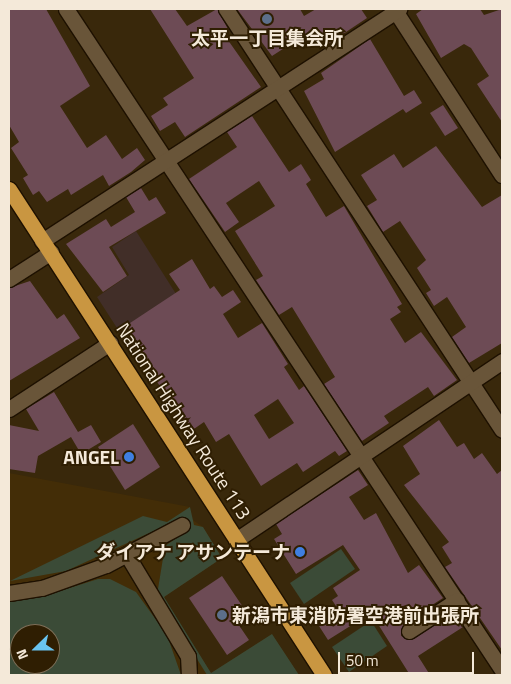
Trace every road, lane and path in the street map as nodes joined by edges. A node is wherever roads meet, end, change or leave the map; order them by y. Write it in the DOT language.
graph roads {
  1 [pos="66,9"];
  2 [pos="226,9"];
  3 [pos="396,10"];
  4 [pos="278,87"];
  5 [pos="164,160"];
  6 [pos="502,175"];
  7 [pos="9,189"];
  8 [pos="46,247"];
  9 [pos="9,279"];
  10 [pos="110,343"];
  11 [pos="502,361"];
  12 [pos="470,382"];
  13 [pos="9,409"];
  14 [pos="502,430"];
  15 [pos="361,455"];
  16 [pos="182,525"];
  17 [pos="236,540"];
  18 [pos="127,555"];
  19 [pos="9,593"];
  20 [pos="456,600"];
  21 [pos="409,631"];
  22 [pos="188,656"];
  23 [pos="502,670"];
  24 [pos="189,675"];
  25 [pos="200,675"];
  26 [pos="324,675"];
  1 -- 5 [label="street"];
  2 -- 4 [label="street"];
  3 -- 4 [label="street"];
  3 -- 6 [label="street"];
  4 -- 5 [label="street"];
  4 -- 12 [label="street"];
  5 -- 8 [label="street"];
  5 -- 15 [label="street"];
  7 -- 8 [label="highway, National Highway Route 113"];
  8 -- 9 [label="street"];
  8 -- 10 [label="highway, National Highway Route 113"];
  10 -- 13 [label="street"];
  10 -- 17 [label="highway, National Highway Route 113"];
  11 -- 12 [label="street"];
  12 -- 14 [label="street"];
  12 -- 15 [label="street"];
  15 -- 17 [label="street"];
  15 -- 20 [label="street"];
  16 -- 18 [label="street"];
  17 -- 26 [label="highway, National Highway Route 113"];
  18 -- 19 [label="street"];
  18 -- 22 [label="street"];
  20 -- 21 [label="street"];
  20 -- 23 [label="street"];
  22 -- 24 [label="street"];
  22 -- 25 [label="street"];
}
